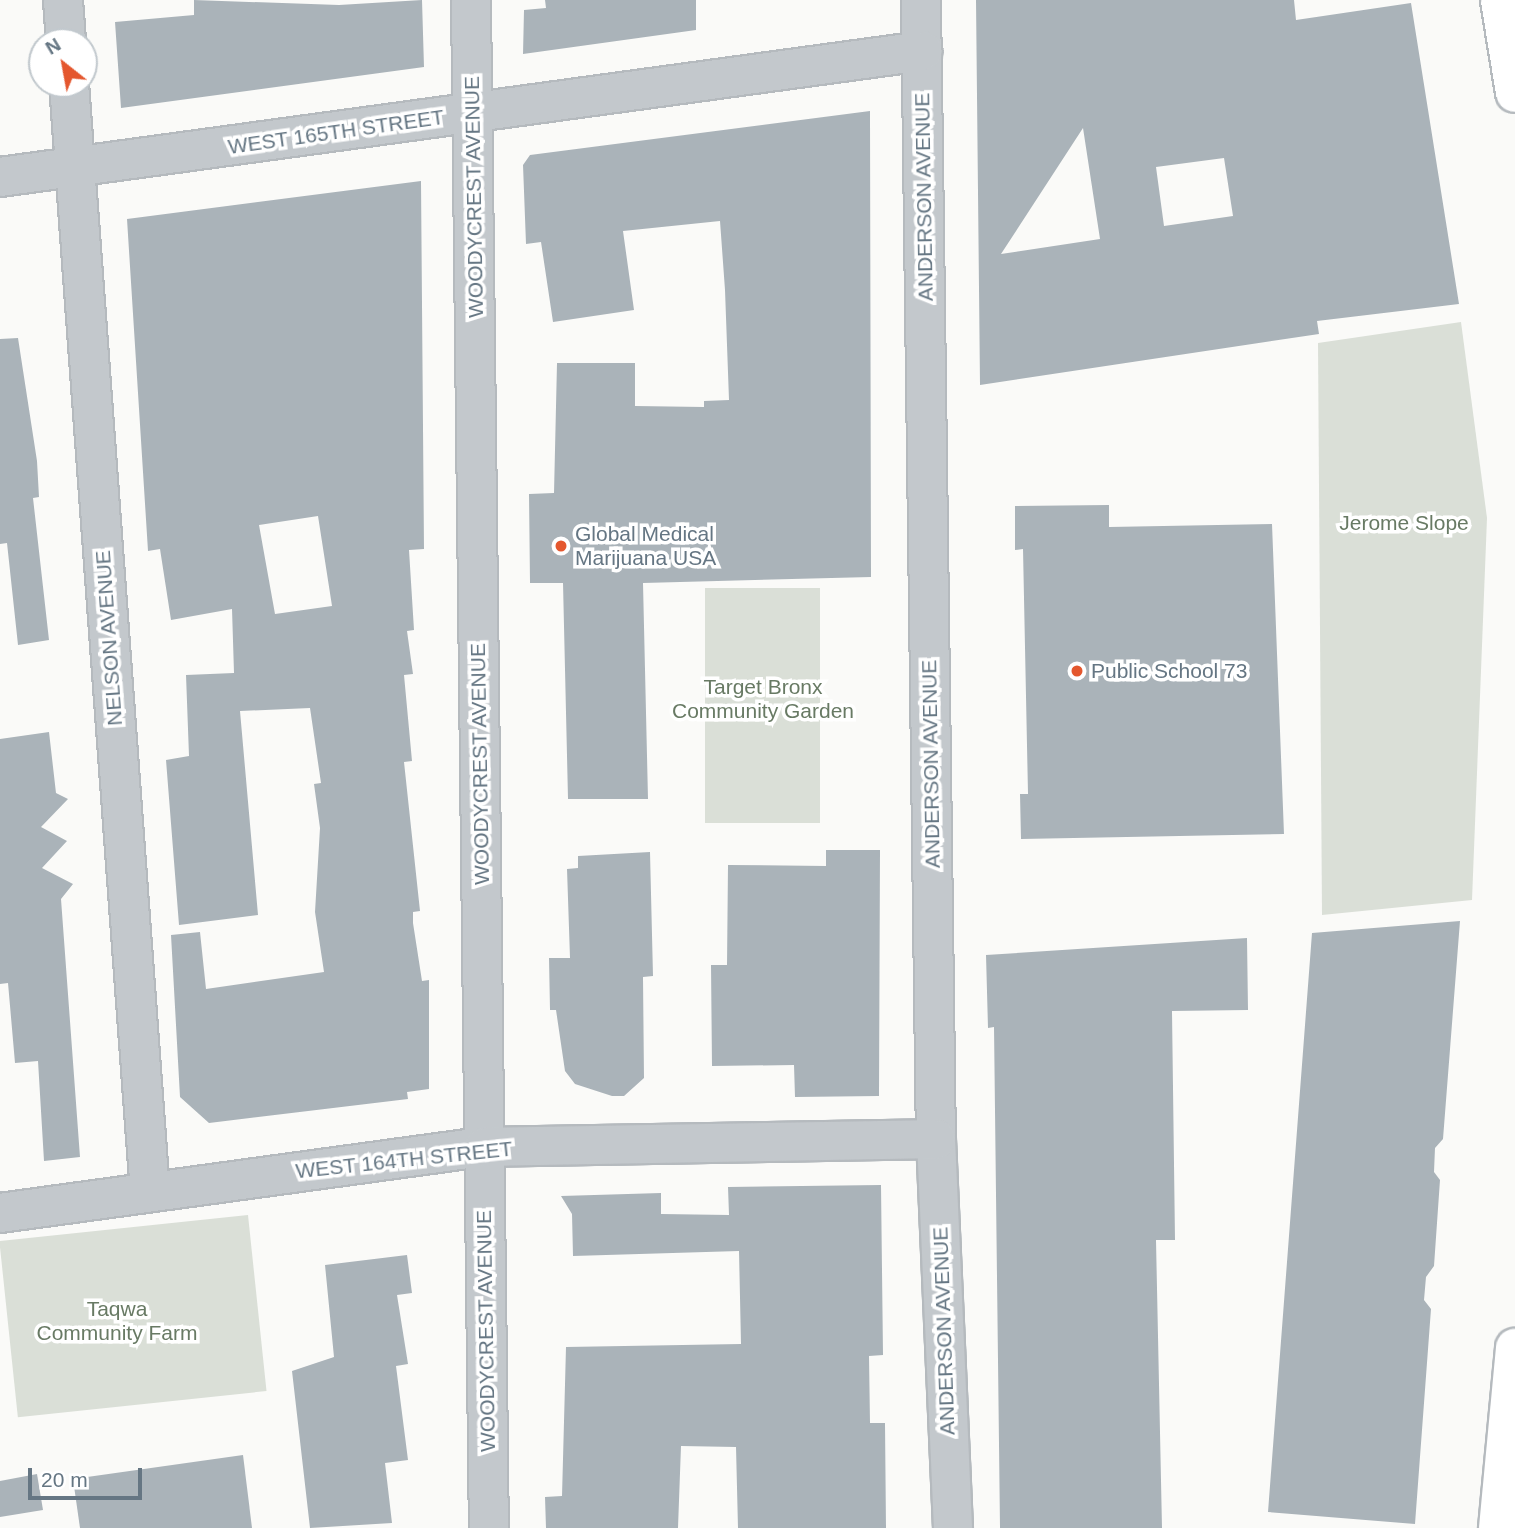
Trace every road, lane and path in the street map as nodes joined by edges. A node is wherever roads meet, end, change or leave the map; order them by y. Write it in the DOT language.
graph roads {
  1 [pos="63,0"];
  2 [pos="471,0"];
  3 [pos="921,0"];
  4 [pos="1500,0"];
  5 [pos="65,28"];
  6 [pos="922,51"];
  7 [pos="1515,93"];
  8 [pos="69,98"];
  9 [pos="473,113"];
  10 [pos="74,167"];
  11 [pos="0,177"];
  12 [pos="936,1139"];
  13 [pos="484,1147"];
  14 [pos="150,1191"];
  15 [pos="0,1213"];
  16 [pos="1515,1348"];
  17 [pos="489,1528"];
  18 [pos="953,1528"];
  19 [pos="1498,1528"];
  1 -- 5 [label="street"];
  2 -- 9 [label="street, WOODYCREST AVENUE"];
  3 -- 6 [label="street, ANDERSON AVENUE"];
  4 -- 7 [label="main road"];
  6 -- 9 [label="street, WEST 165TH STREET"];
  6 -- 12 [label="street, ANDERSON AVENUE"];
  8 -- 10 [label="street, NELSON AVENUE"];
  9 -- 10 [label="street, WEST 165TH STREET"];
  9 -- 13 [label="street, WOODYCREST AVENUE"];
  10 -- 11 [label="street, WEST 165TH STREET"];
  10 -- 14 [label="street, NELSON AVENUE"];
  12 -- 13 [label="street, WEST 164TH STREET"];
  12 -- 18 [label="street, ANDERSON AVENUE"];
  13 -- 14 [label="street, WEST 164TH STREET"];
  13 -- 17 [label="street, WOODYCREST AVENUE"];
  14 -- 15 [label="street, WEST 164TH STREET"];
  16 -- 19 [label="main road"];
}
